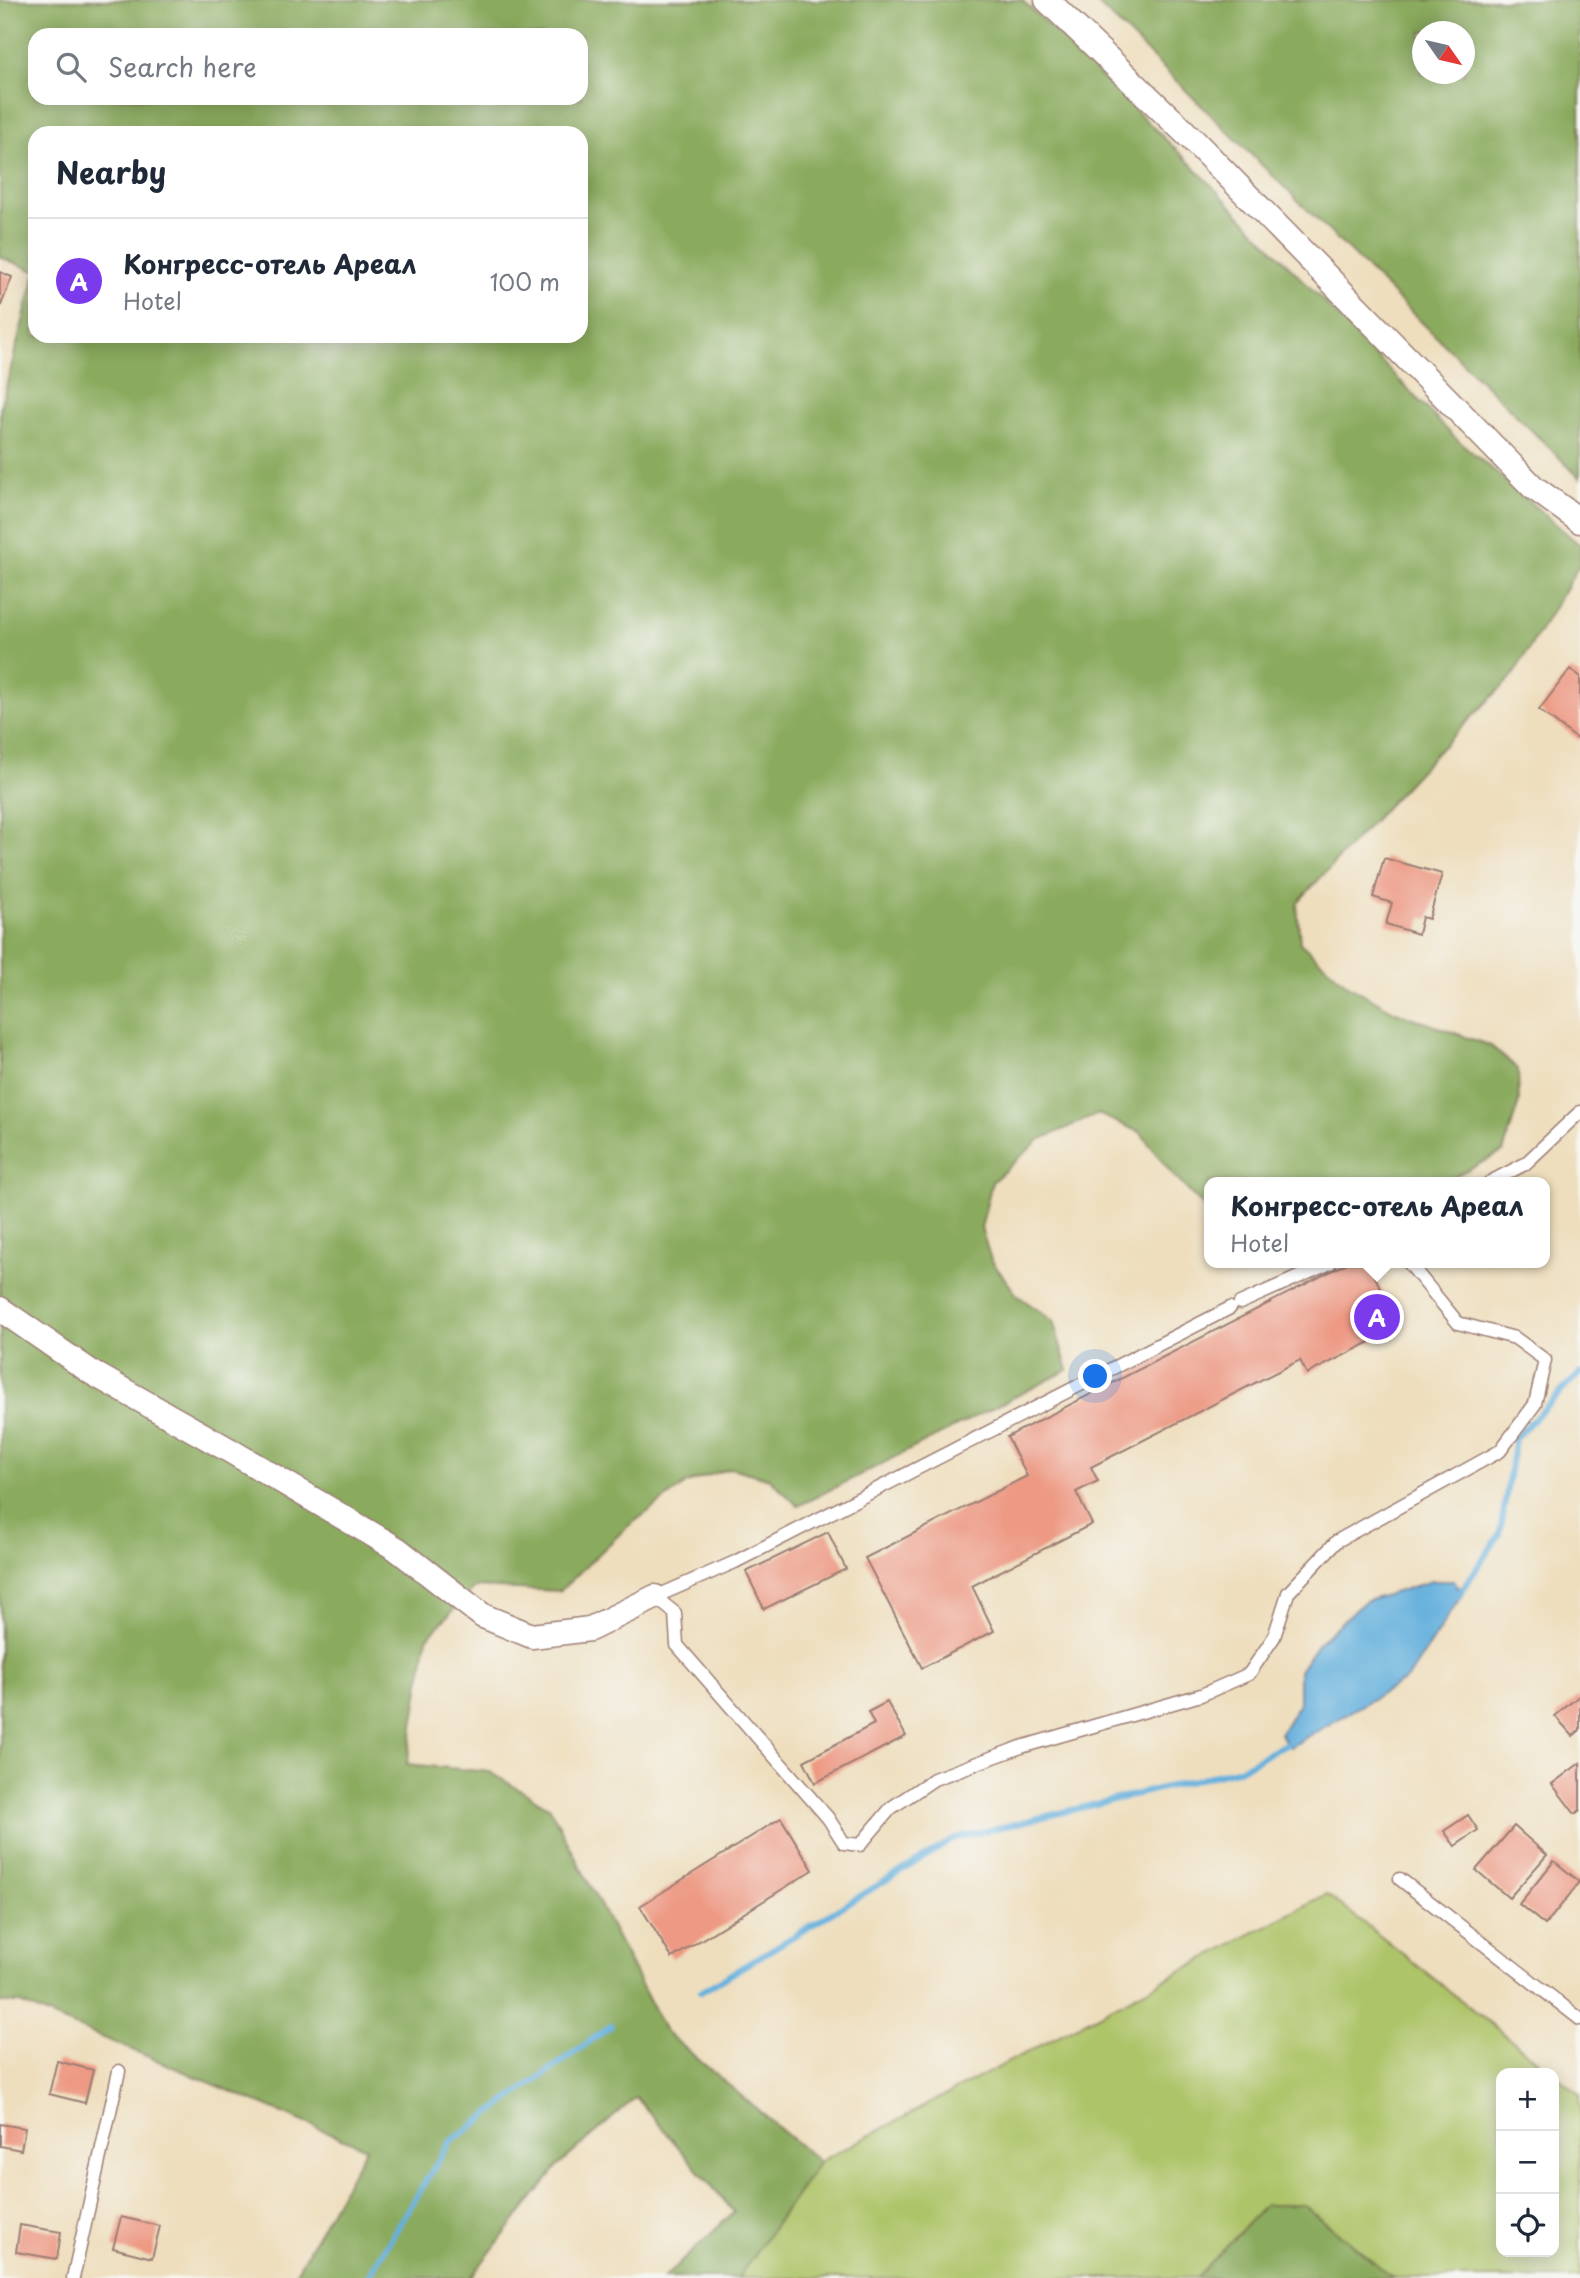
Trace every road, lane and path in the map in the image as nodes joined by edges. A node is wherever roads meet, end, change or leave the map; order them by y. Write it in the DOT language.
graph roads {
  1 [pos="1047,0"];
  2 [pos="1580,521"];
  3 [pos="1580,1112"];
  4 [pos="1500,1177"];
  5 [pos="1318,1268"];
  6 [pos="1413,1268"];
  7 [pos="0,1309"];
  8 [pos="655,1597"];
  9 [pos="1400,1879"];
  10 [pos="1580,2019"];
  11 [pos="119,2071"];
  12 [pos="73,2278"];
  1 -- 2 [label="street"];
  3 -- 4 [label="lane"];
  5 -- 8 [label="lane"];
  6 -- 8 [label="lane"];
  7 -- 8 [label="street"];
  9 -- 10 [label="lane"];
  11 -- 12 [label="lane"];
}
